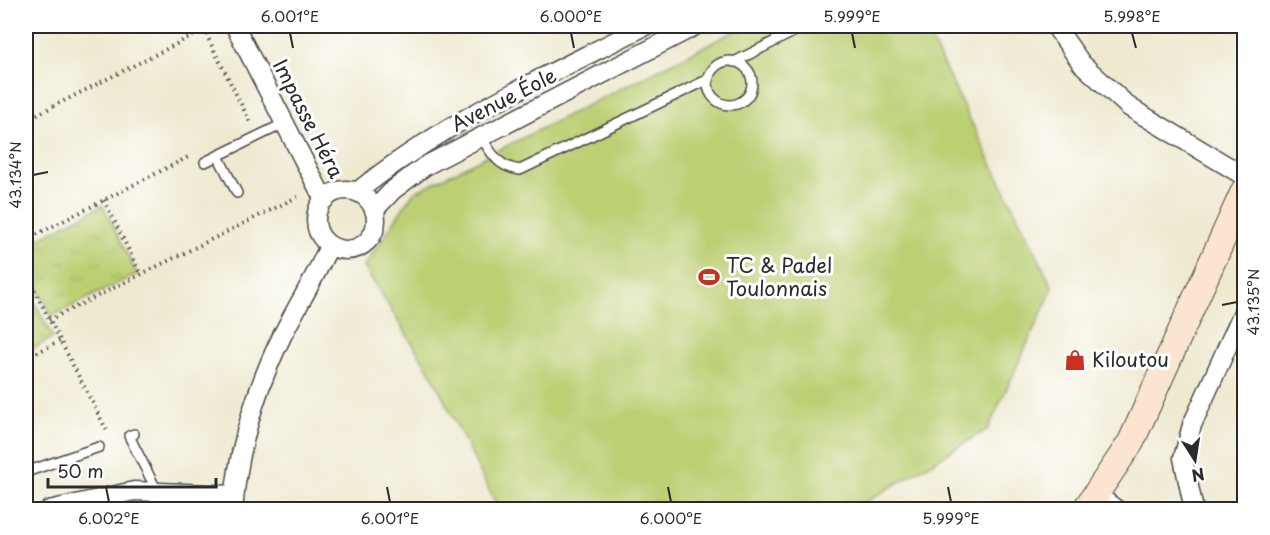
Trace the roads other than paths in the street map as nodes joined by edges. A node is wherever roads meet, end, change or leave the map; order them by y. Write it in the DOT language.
graph roads {
  1 [pos="235,26"];
  2 [pos="645,26"];
  3 [pos="695,26"];
  4 [pos="805,26"];
  5 [pos="1055,26"];
  6 [pos="734,62"];
  7 [pos="709,79"];
  8 [pos="285,123"];
  9 [pos="481,137"];
  10 [pos="218,156"];
  11 [pos="206,162"];
  12 [pos="1245,176"];
  13 [pos="1245,191"];
  14 [pos="357,192"];
  15 [pos="237,194"];
  16 [pos="321,194"];
  17 [pos="374,210"];
  18 [pos="329,246"];
  19 [pos="1245,310"];
  20 [pos="134,434"];
  21 [pos="99,447"];
  22 [pos="26,472"];
  23 [pos="157,491"];
  24 [pos="234,502"];
  25 [pos="1100,505"];
  26 [pos="49,510"];
  27 [pos="1194,510"];
  1 -- 8 [label="street, Impasse Héra"];
  2 -- 14 [label="street, Avenue Éole"];
  3 -- 9 [label="street, Avenue Éole"];
  4 -- 6 [label="lane"];
  5 -- 12 [label="street"];
  6 -- 7 [label="lane"];
  6 -- 7 [label="lane"];
  7 -- 9 [label="lane"];
  8 -- 10 [label="lane"];
  8 -- 16 [label="street, Impasse Héra"];
  9 -- 17 [label="street, Avenue Éole"];
  10 -- 11 [label="lane"];
  10 -- 15 [label="lane"];
  13 -- 25 [label="main road"];
  14 -- 16 [label="street"];
  14 -- 17 [label="street"];
  16 -- 18 [label="street"];
  17 -- 18 [label="street"];
  18 -- 24 [label="street"];
  19 -- 27 [label="street"];
  20 -- 23 [label="lane"];
  21 -- 22 [label="lane"];
  23 -- 24 [label="street"];
  23 -- 26 [label="street"];
}
